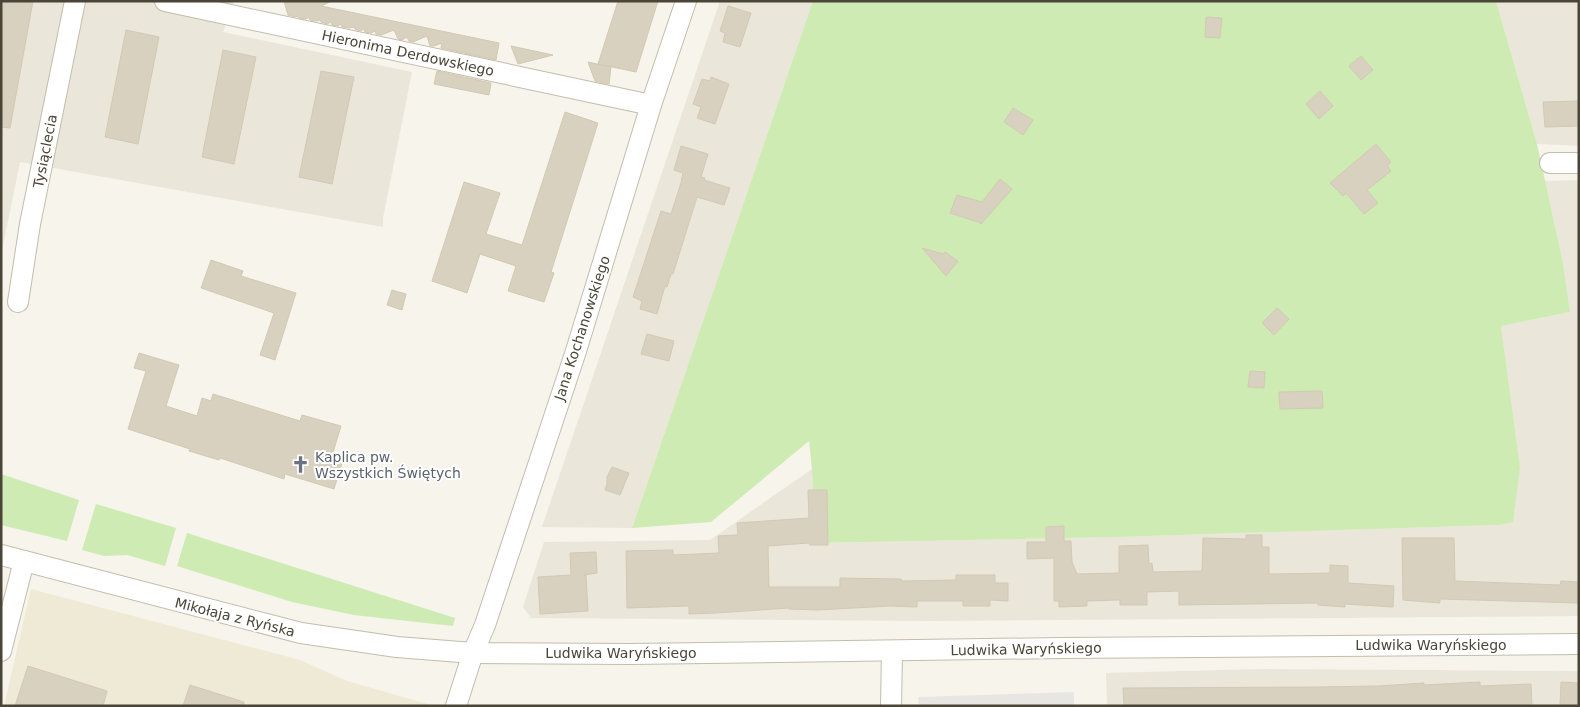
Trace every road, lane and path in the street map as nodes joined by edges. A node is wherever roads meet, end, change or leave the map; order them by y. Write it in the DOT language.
graph roads {
  1 [pos="75,1"];
  2 [pos="165,1"];
  3 [pos="686,1"];
  4 [pos="651,106"];
  5 [pos="1550,163"];
  6 [pos="1579,163"];
  7 [pos="18,302"];
  8 [pos="1,556"];
  9 [pos="24,562"];
  10 [pos="1579,644"];
  11 [pos="892,651"];
  12 [pos="1,652"];
  13 [pos="473,653"];
  14 [pos="456,706"];
  15 [pos="891,706"];
  1 -- 7 [label="street, Tysiąclecia"];
  2 -- 4 [label="street, Hieronima Derdowskiego"];
  3 -- 4 [label="street, Jana Kochanowskiego"];
  4 -- 13 [label="street, Jana Kochanowskiego"];
  5 -- 6 [label="street"];
  8 -- 9 [label="street, Mikołaja z Ryńska"];
  9 -- 12 [label="street"];
  9 -- 13 [label="street, Mikołaja z Ryńska"];
  10 -- 11 [label="street, Ludwika Waryńskiego"];
  11 -- 13 [label="street, Ludwika Waryńskiego"];
  11 -- 15 [label="street"];
  13 -- 14 [label="street, Jana Kochanowskiego"];
}
